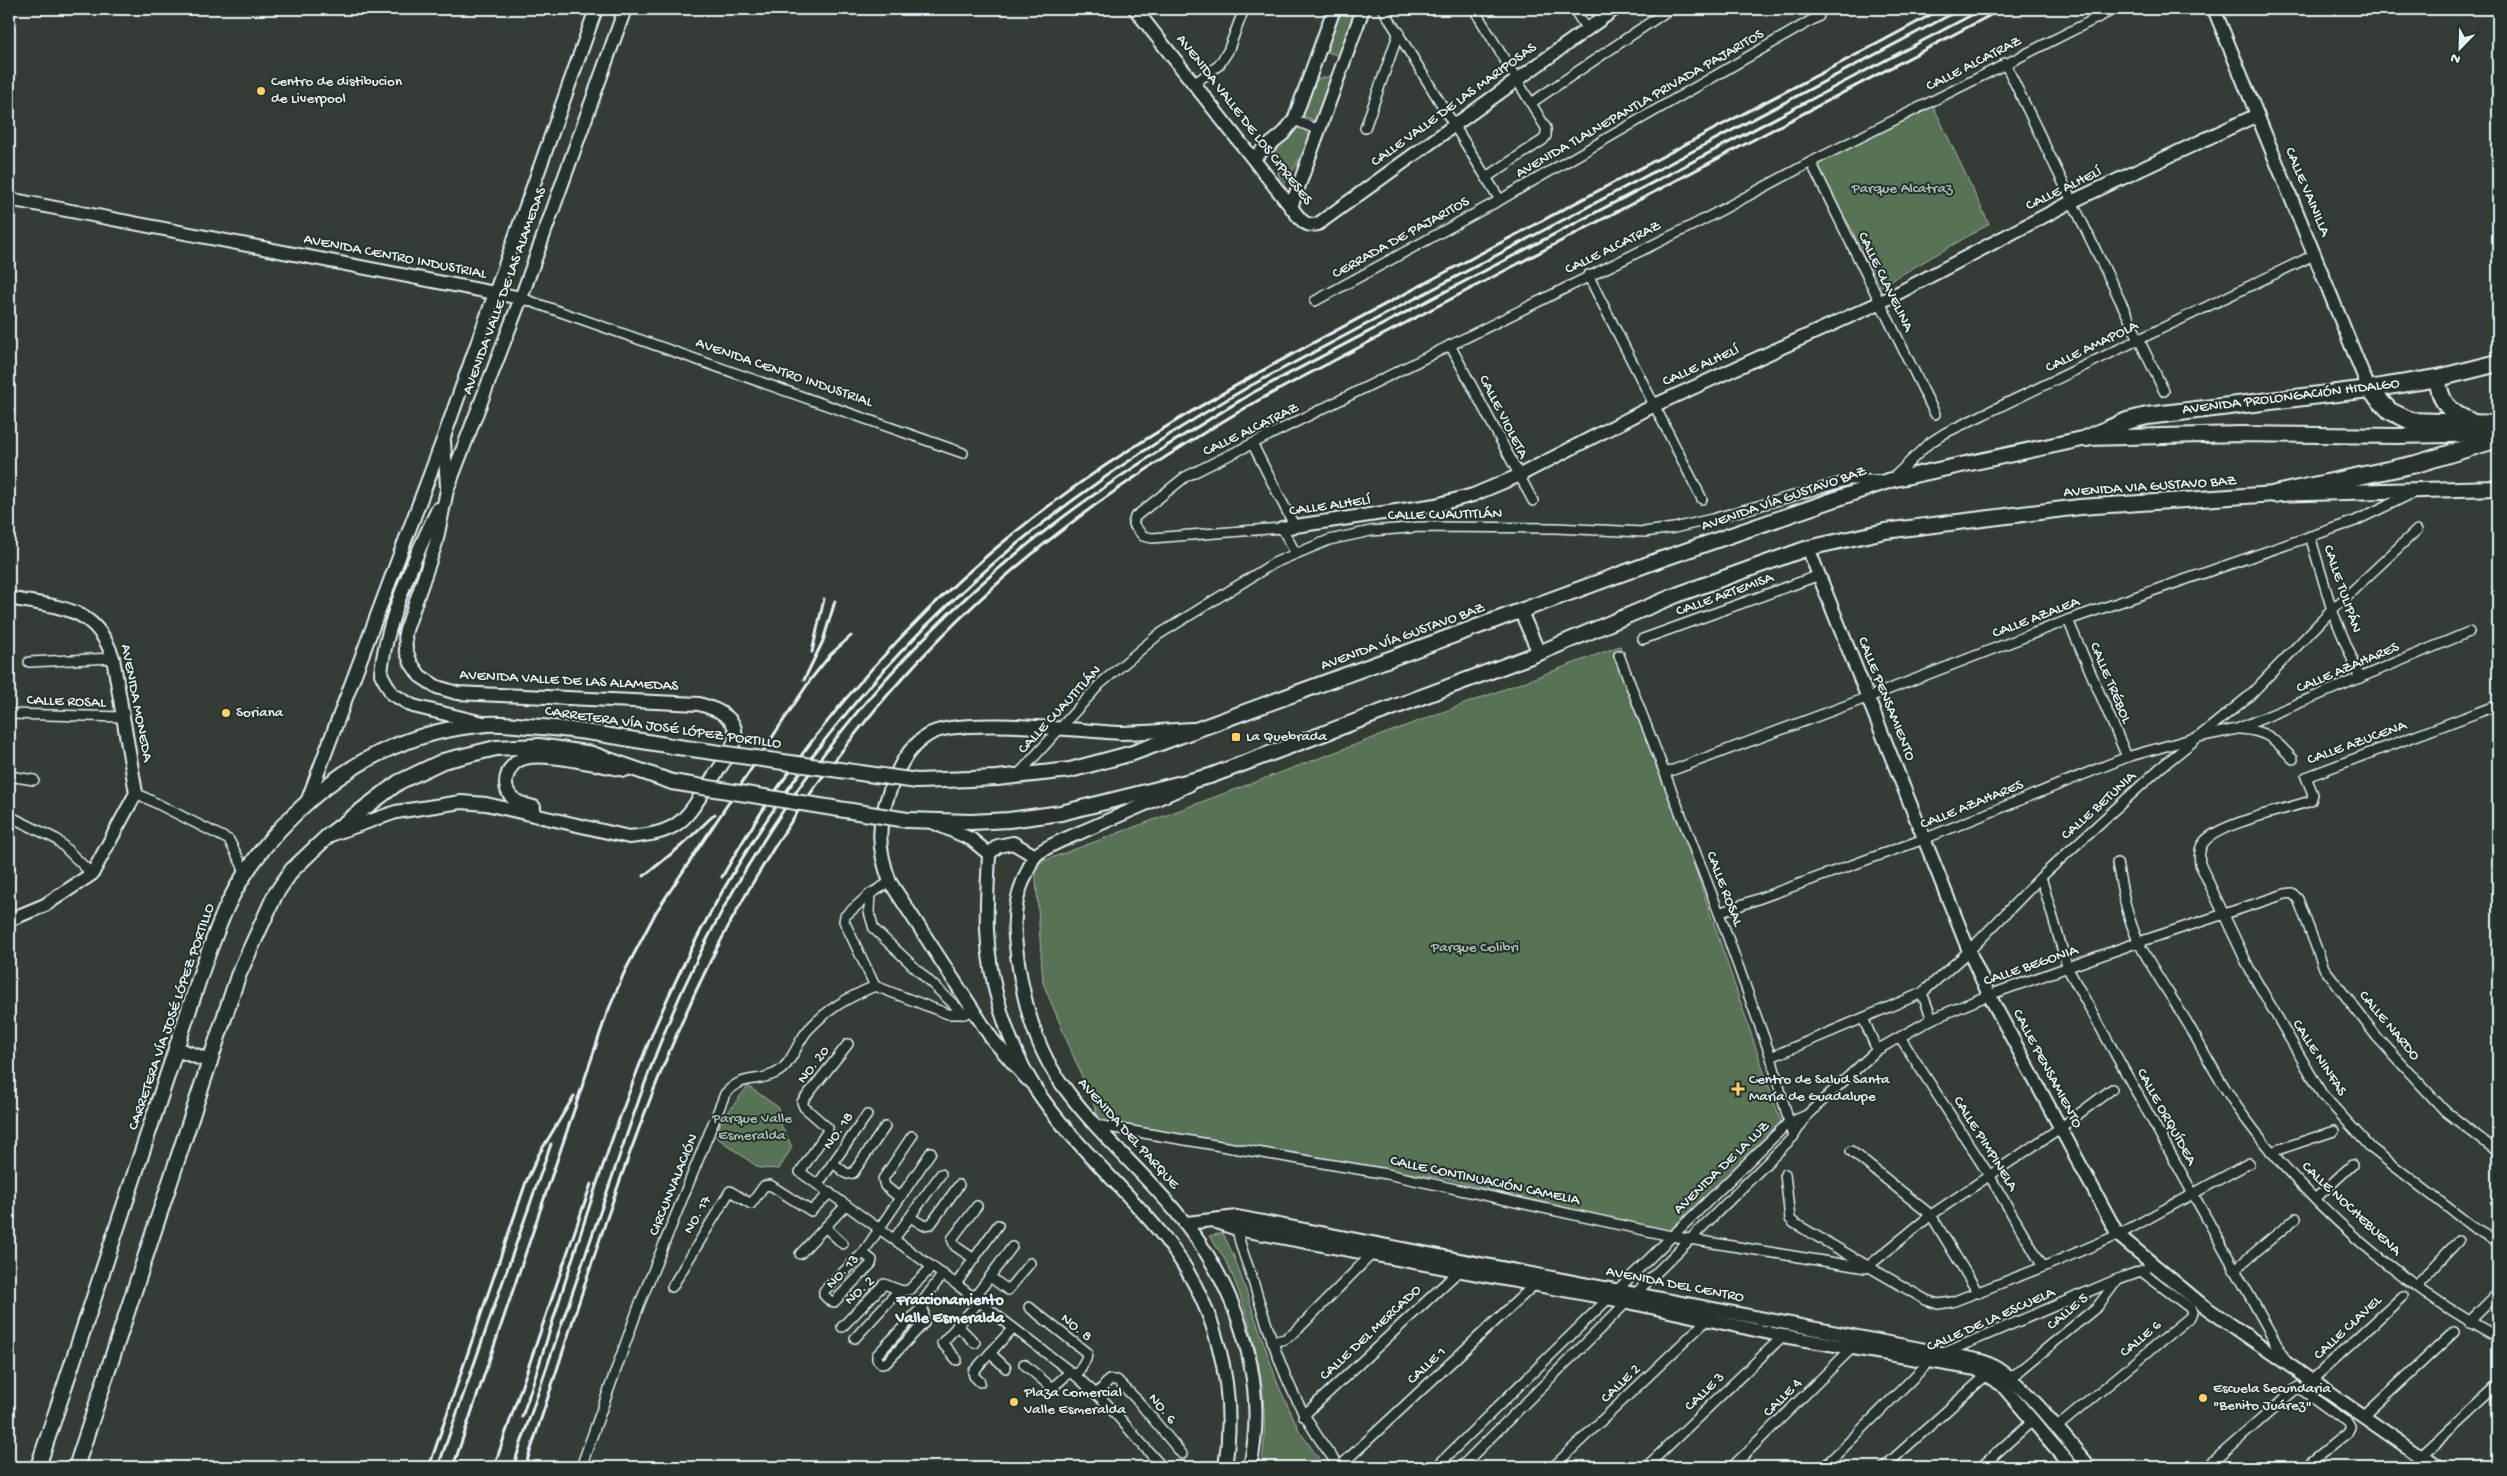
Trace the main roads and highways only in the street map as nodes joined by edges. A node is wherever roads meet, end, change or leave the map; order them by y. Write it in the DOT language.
graph roads {
  1 [pos="2498,362"];
  2 [pos="2438,378"];
  3 [pos="2369,389"];
  4 [pos="2472,422"];
  5 [pos="2498,424"];
  6 [pos="2498,435"];
  7 [pos="2086,438"];
  8 [pos="2498,488"];
  9 [pos="2275,494"];
  10 [pos="917,781"];
  11 [pos="176,1049"];
  12 [pos="210,1061"];
  13 [pos="38,1467"];
  14 [pos="76,1467"];
  1 -- 2 [label="highway, AVENIDA PROLONGACIÓN HIDALGO"];
  2 -- 3 [label="highway, AVENIDA PROLONGACIÓN HIDALGO"];
  2 -- 4 [label="highway"];
  3 -- 4 [label="highway"];
  3 -- 7 [label="highway, AVENIDA PROLONGACIÓN HIDALGO"];
  4 -- 5 [label="highway"];
  6 -- 7 [label="main road"];
  6 -- 9 [label="highway"];
  7 -- 10 [label="main road, AVENIDA VÍA GUSTAVO BAZ"];
  8 -- 9 [label="main road, AVENIDA VIA GUSTAVO BAZ"];
  9 -- 12 [label="main road, AVENIDA VIA GUSTAVO BAZ, bridge"];
  10 -- 11 [label="main road, CARRETERA VÍA JOSÉ LÓPEZ PORTILLO, bridge"];
  11 -- 12 [label="main road"];
  11 -- 13 [label="main road, CARRETERA VÍA JOSÉ LÓPEZ PORTILLO"];
  12 -- 14 [label="main road"];
}
